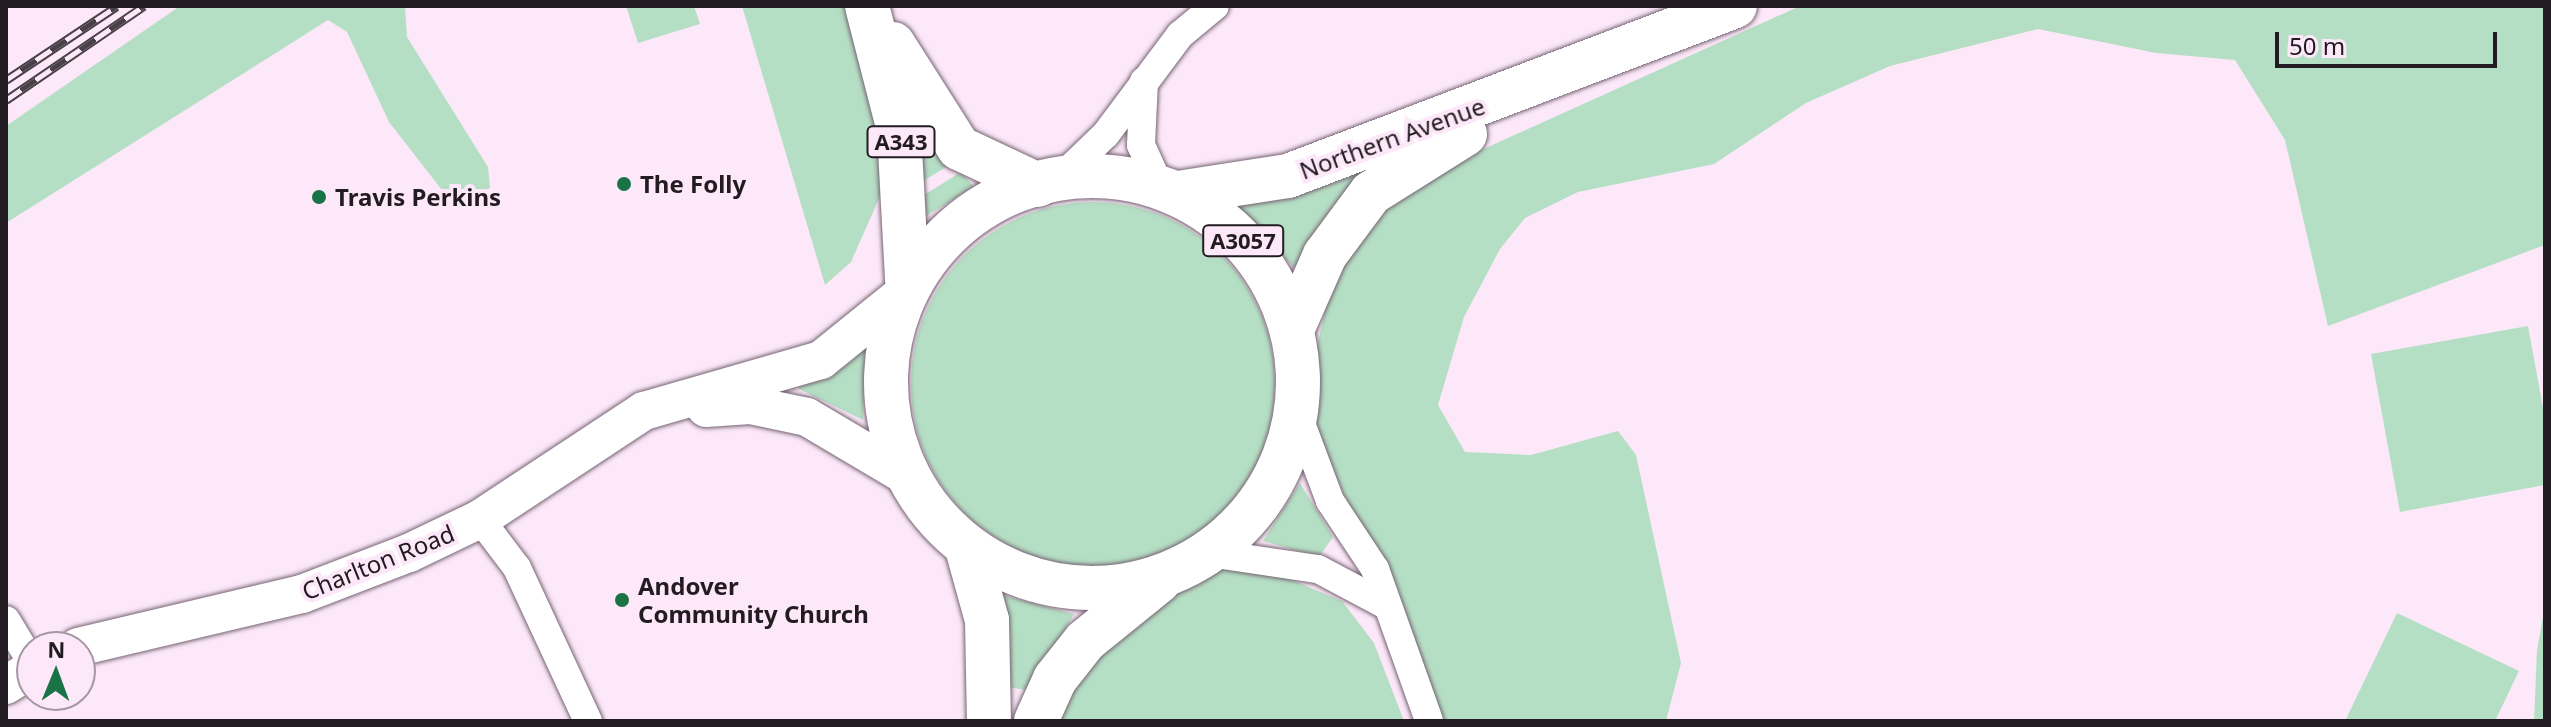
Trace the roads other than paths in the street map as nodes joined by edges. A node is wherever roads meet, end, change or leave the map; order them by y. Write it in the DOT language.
graph roads {
  1 [pos="867,6"];
  2 [pos="1215,6"];
  3 [pos="1735,6"];
  4 [pos="1602,62"];
  5 [pos="1144,80"];
  6 [pos="1048,183"];
  7 [pos="1169,190"];
  8 [pos="903,289"];
  9 [pos="1292,330"];
  10 [pos="1296,410"];
  11 [pos="609,435"];
  12 [pos="912,479"];
  13 [pos="480,519"];
  14 [pos="967,548"];
  15 [pos="1209,553"];
  16 [pos="1164,578"];
  17 [pos="1386,605"];
  18 [pos="6,620"];
  19 [pos="16,638"];
  20 [pos="96,642"];
  21 [pos="588,721"];
  22 [pos="989,721"];
  23 [pos="1036,721"];
  24 [pos="1429,721"];
  1 -- 6 [label="main road, A343"];
  1 -- 8 [label="main road, A343"];
  2 -- 5 [label="street"];
  3 -- 4 [label="main road, Northern Avenue / A3057"];
  4 -- 7 [label="main road, Northern Avenue / A3057"];
  4 -- 9 [label="main road, Northern Avenue / A3057"];
  5 -- 6 [label="street"];
  5 -- 7 [label="street"];
  6 -- 7 [label="main road, A3057"];
  6 -- 8 [label="main road, A3057"];
  7 -- 9 [label="main road, A3057"];
  8 -- 11 [label="street, Charlton Road"];
  8 -- 12 [label="main road, A3057"];
  9 -- 10 [label="main road, A3057"];
  10 -- 15 [label="main road, A3057"];
  10 -- 17 [label="street"];
  11 -- 12 [label="street, Charlton Road"];
  11 -- 13 [label="street, Charlton Road"];
  12 -- 14 [label="main road, A3057"];
  13 -- 20 [label="street, Charlton Road"];
  13 -- 21 [label="street"];
  14 -- 16 [label="main road, A3057"];
  14 -- 22 [label="main road, A3057"];
  15 -- 16 [label="main road, A3057"];
  15 -- 17 [label="street"];
  16 -- 23 [label="main road, A3057"];
  17 -- 24 [label="street"];
  18 -- 19 [label="street"];
}
